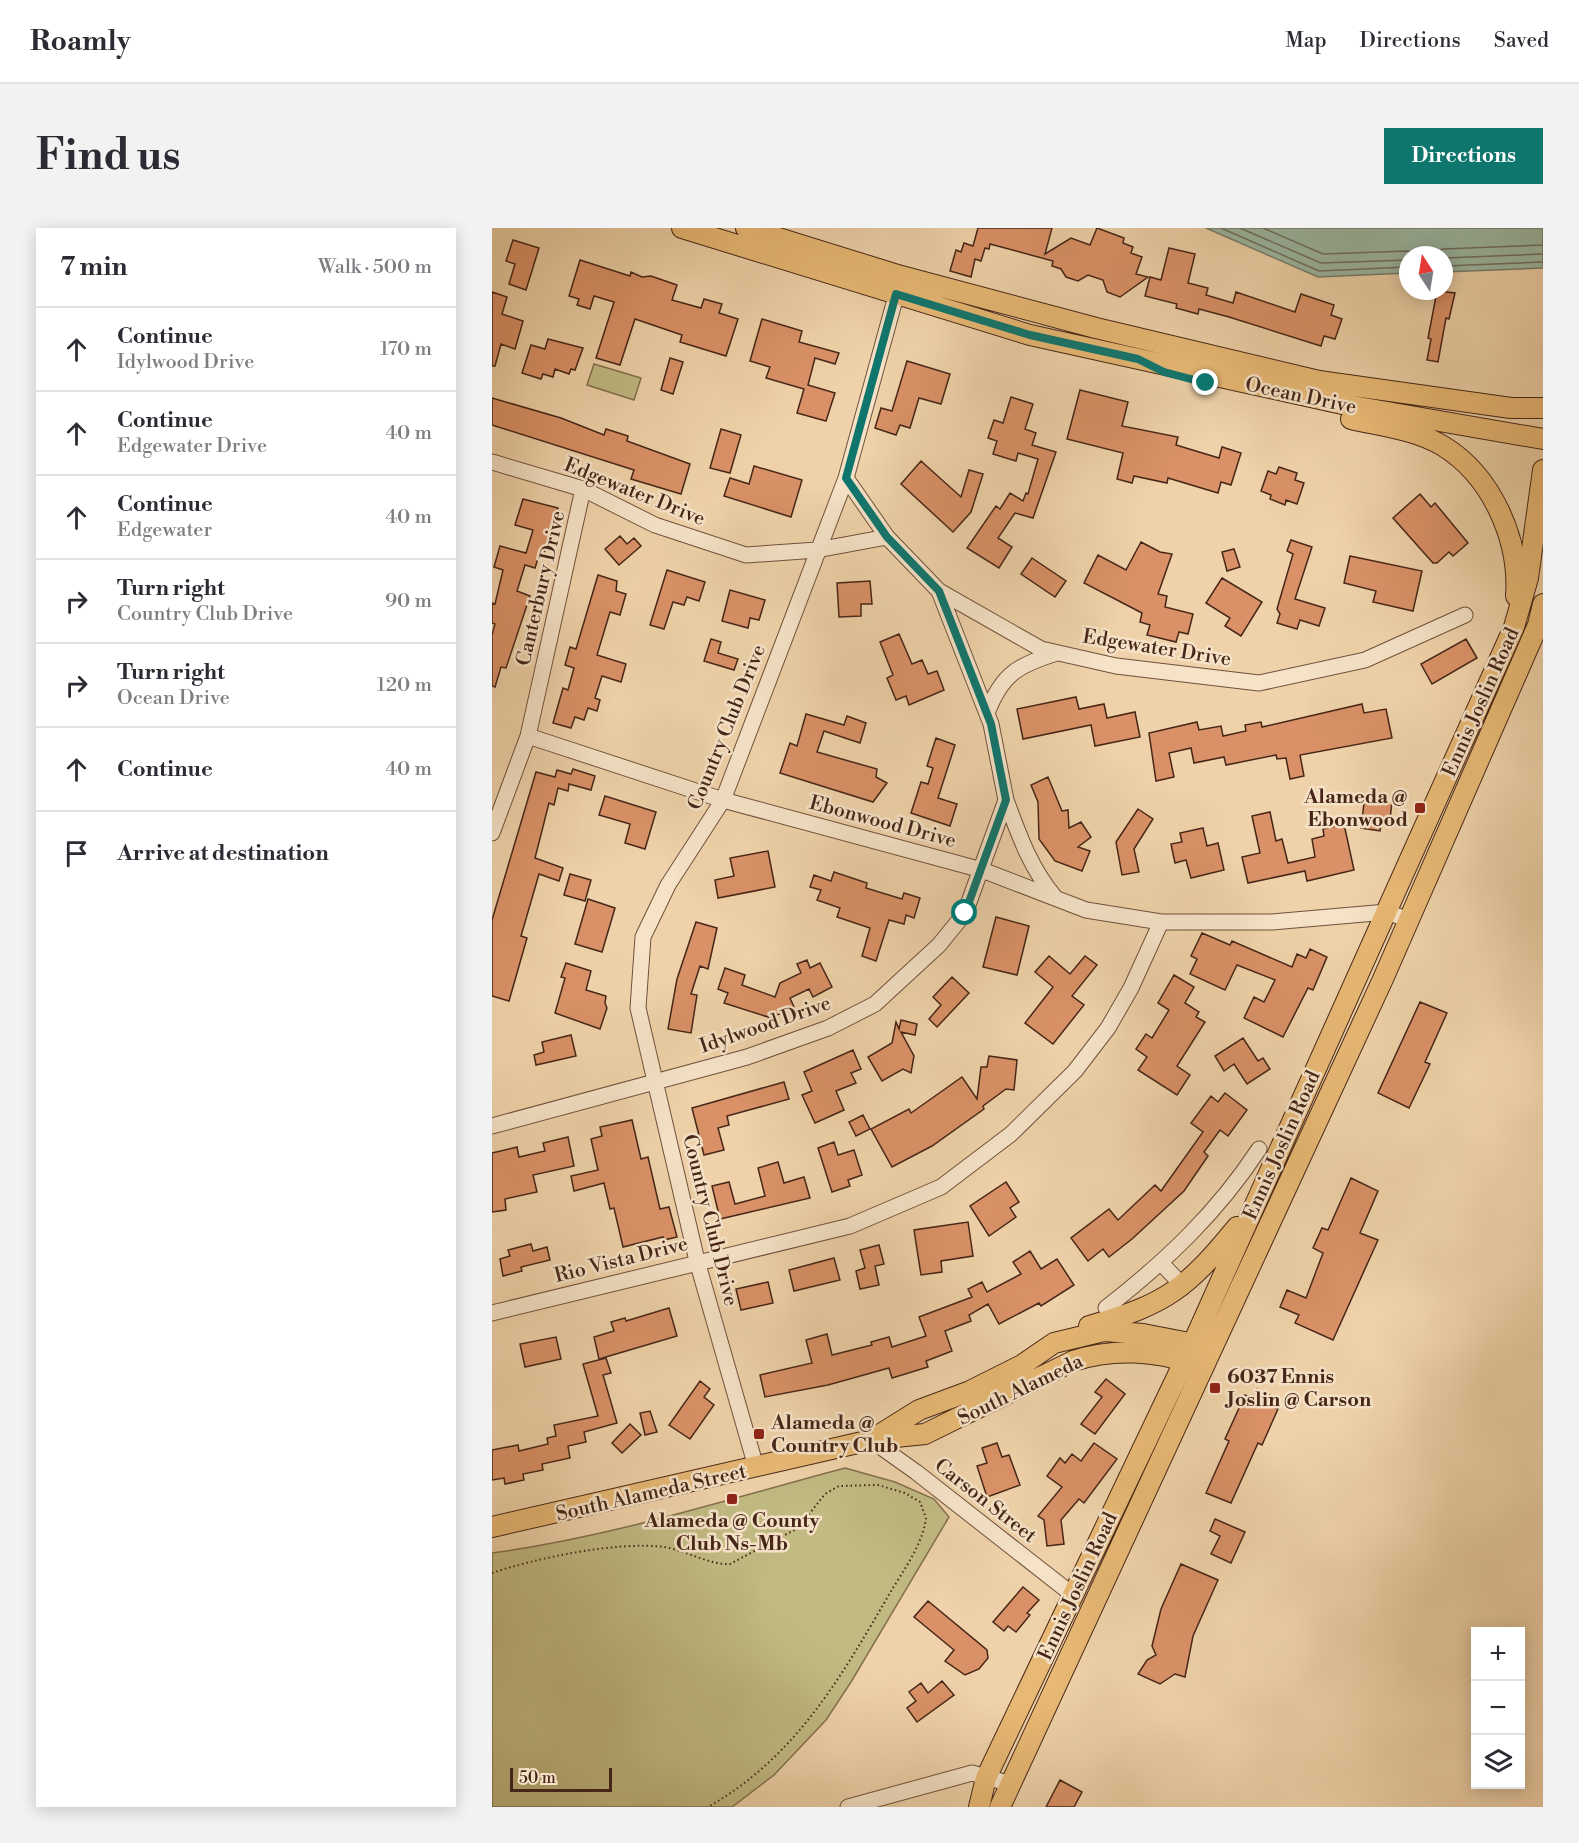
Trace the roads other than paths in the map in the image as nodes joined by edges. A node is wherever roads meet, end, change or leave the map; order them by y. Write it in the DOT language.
graph roads {
  1 [pos="682,228"];
  2 [pos="746,228"];
  3 [pos="783,249"];
  4 [pos="899,285"];
  5 [pos="948,288"];
  6 [pos="942,308"];
  7 [pos="1037,312"];
  8 [pos="1096,328"];
  9 [pos="1030,335"];
  10 [pos="1091,349"];
  11 [pos="1228,358"];
  12 [pos="1138,359"];
  13 [pos="1224,379"];
  14 [pos="1511,408"];
  15 [pos="1543,408"];
  16 [pos="1543,422"];
  17 [pos="1543,439"];
  18 [pos="492,462"];
  19 [pos="1543,470"];
  20 [pos="846,478"];
  21 [pos="583,489"];
  22 [pos="887,537"];
  23 [pos="817,550"];
  24 [pos="939,591"];
  25 [pos="1543,604"];
  26 [pos="1466,615"];
  27 [pos="1514,627"];
  28 [pos="1059,653"];
  29 [pos="987,713"];
  30 [pos="528,736"];
  31 [pos="723,800"];
  32 [pos="1006,800"];
  33 [pos="492,833"];
  34 [pos="982,870"];
  35 [pos="1055,898"];
  36 [pos="1387,912"];
  37 [pos="1409,920"];
  38 [pos="1161,922"];
  39 [pos="655,1081"];
  40 [pos="492,1125"];
  41 [pos="1259,1149"];
  42 [pos="1254,1206"];
  43 [pos="697,1261"];
  44 [pos="1162,1264"];
  45 [pos="1184,1286"];
  46 [pos="1106,1308"];
  47 [pos="492,1313"];
  48 [pos="1054,1343"];
  49 [pos="1193,1343"];
  50 [pos="1213,1349"];
  51 [pos="1184,1361"];
  52 [pos="1205,1369"];
  53 [pos="871,1440"];
  54 [pos="756,1467"];
  55 [pos="492,1527"];
  56 [pos="1073,1595"];
  57 [pos="986,1778"];
  58 [pos="1011,1784"];
  59 [pos="848,1807"];
  60 [pos="979,1807"];
  61 [pos="1000,1807"];
  1 -- 3 [label="main road, Ocean Drive"];
  2 -- 3 [label="main road, Ocean Drive"];
  3 -- 4 [label="main road, Ocean Drive"];
  4 -- 5 [label="main road, Ocean Drive"];
  4 -- 6 [label="main road, Ocean Drive"];
  4 -- 20 [label="street, Country Club Drive"];
  5 -- 6 [label="main road"];
  5 -- 7 [label="main road, Ocean Drive"];
  6 -- 9 [label="main road, Ocean Drive"];
  7 -- 8 [label="main road, Ocean Drive"];
  7 -- 9 [label="main road"];
  8 -- 10 [label="main road"];
  8 -- 11 [label="main road, Ocean Drive"];
  9 -- 10 [label="main road, Ocean Drive"];
  10 -- 12 [label="main road, Ocean Drive"];
  11 -- 13 [label="main road"];
  11 -- 14 [label="main road, Ocean Drive"];
  12 -- 13 [label="main road, Ocean Drive"];
  12 -- 27 [label="main road"];
  13 -- 17 [label="main road, Ocean Drive"];
  14 -- 15 [label="main road, Ocean Drive"];
  14 -- 16 [label="main road, Ocean Drive"];
  18 -- 21 [label="street, Edgewater Drive"];
  19 -- 27 [label="main road, Ennis Joslin Road"];
  20 -- 22 [label="street"];
  20 -- 23 [label="street, Country Club Drive"];
  21 -- 23 [label="street, Edgewater Drive"];
  21 -- 30 [label="street, Canterbury Drive"];
  22 -- 23 [label="street, Edgewater Drive"];
  22 -- 24 [label="street, Edgewater Drive"];
  23 -- 31 [label="street, Country Club Drive"];
  24 -- 28 [label="street, Edgewater Drive"];
  24 -- 29 [label="street"];
  25 -- 37 [label="main road, Ennis Joslin Road"];
  26 -- 28 [label="street, Edgewater Drive"];
  27 -- 36 [label="main road, Ennis Joslin Road"];
  28 -- 29 [label="street"];
  29 -- 32 [label="street"];
  30 -- 31 [label="street, Ebonwood Drive"];
  30 -- 33 [label="street, Canterbury Drive"];
  31 -- 34 [label="street, Ebonwood Drive"];
  31 -- 39 [label="street, Country Club Drive"];
  32 -- 34 [label="street, Idylwood Drive"];
  32 -- 35 [label="street"];
  34 -- 35 [label="street, Ebonwood Drive"];
  34 -- 39 [label="street, Idylwood Drive"];
  35 -- 38 [label="street, Ebonwood Drive"];
  36 -- 37 [label="street, Ebonwood Drive"];
  36 -- 38 [label="street, Ebonwood Drive"];
  36 -- 42 [label="main road, Ennis Joslin Road"];
  37 -- 50 [label="main road, Ennis Joslin Road"];
  38 -- 43 [label="street, Rio Vista Drive"];
  39 -- 40 [label="street, Idylwood Drive"];
  39 -- 43 [label="street, Country Club Drive"];
  41 -- 44 [label="street"];
  42 -- 45 [label="main road"];
  42 -- 49 [label="main road, Ennis Joslin Road"];
  43 -- 47 [label="street, Rio Vista Drive"];
  43 -- 54 [label="street, Country Club Drive"];
  44 -- 45 [label="street"];
  44 -- 46 [label="street"];
  45 -- 48 [label="main road"];
  48 -- 49 [label="main road, South Alameda Street"];
  48 -- 53 [label="main road, South Alameda Street"];
  49 -- 50 [label="main road, South Alameda Street"];
  49 -- 51 [label="main road, Ennis Joslin Road"];
  50 -- 52 [label="main road, Ennis Joslin Road"];
  51 -- 52 [label="main road, South Alameda"];
  51 -- 53 [label="main road, South Alameda"];
  51 -- 56 [label="main road, Ennis Joslin Road"];
  52 -- 58 [label="main road, Ennis Joslin Road"];
  53 -- 54 [label="main road, South Alameda Street"];
  53 -- 56 [label="street, Carson Street"];
  54 -- 55 [label="main road, South Alameda Street"];
  56 -- 57 [label="main road, Ennis Joslin Road"];
  57 -- 58 [label="street"];
  57 -- 59 [label="street"];
  57 -- 60 [label="main road, Ennis Joslin Road"];
  58 -- 61 [label="main road, Ennis Joslin Road"];
}
